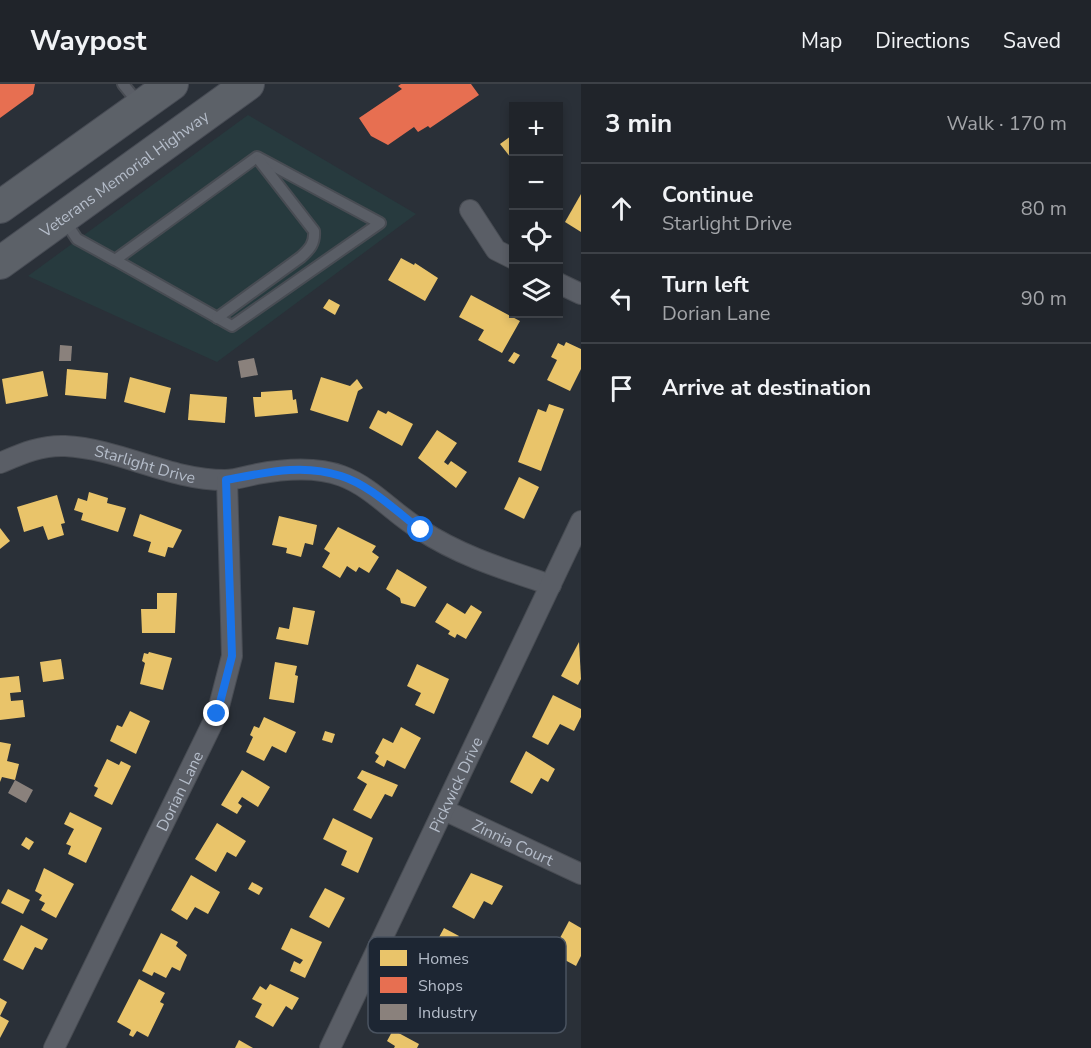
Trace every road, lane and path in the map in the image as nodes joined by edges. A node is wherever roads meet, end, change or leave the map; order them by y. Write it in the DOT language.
graph roads {
  1 [pos="172,84"];
  2 [pos="248,84"];
  3 [pos="133,95"];
  4 [pos="257,157"];
  5 [pos="0,207"];
  6 [pos="470,210"];
  7 [pos="63,218"];
  8 [pos="509,257"];
  9 [pos="115,260"];
  10 [pos="0,263"];
  11 [pos="563,285"];
  12 [pos="581,294"];
  13 [pos="217,318"];
  14 [pos="0,463"];
  15 [pos="226,480"];
  16 [pos="581,521"];
  17 [pos="551,585"];
  18 [pos="444,810"];
  19 [pos="581,874"];
  20 [pos="383,937"];
  21 [pos="368,969"];
  22 [pos="54,1048"];
  23 [pos="330,1048"];
  1 -- 3 [label="main road"];
  2 -- 7 [label="main road, Veterans Memorial Highway"];
  3 -- 5 [label="main road"];
  4 -- 9 [label="lane"];
  4 -- 13 [label="lane"];
  4 -- 13 [label="lane"];
  6 -- 8 [label="street"];
  7 -- 9 [label="lane"];
  7 -- 10 [label="main road, Veterans Memorial Highway"];
  9 -- 13 [label="lane"];
  11 -- 12 [label="street"];
  14 -- 15 [label="street, Starlight Drive"];
  15 -- 17 [label="street, Starlight Drive"];
  15 -- 22 [label="street, Dorian Lane"];
  16 -- 17 [label="street, Pickwick Drive"];
  17 -- 18 [label="street, Pickwick Drive"];
  18 -- 19 [label="street, Zinnia Court"];
  18 -- 20 [label="street, Pickwick Drive"];
  21 -- 23 [label="street, Pickwick Drive"];
}
